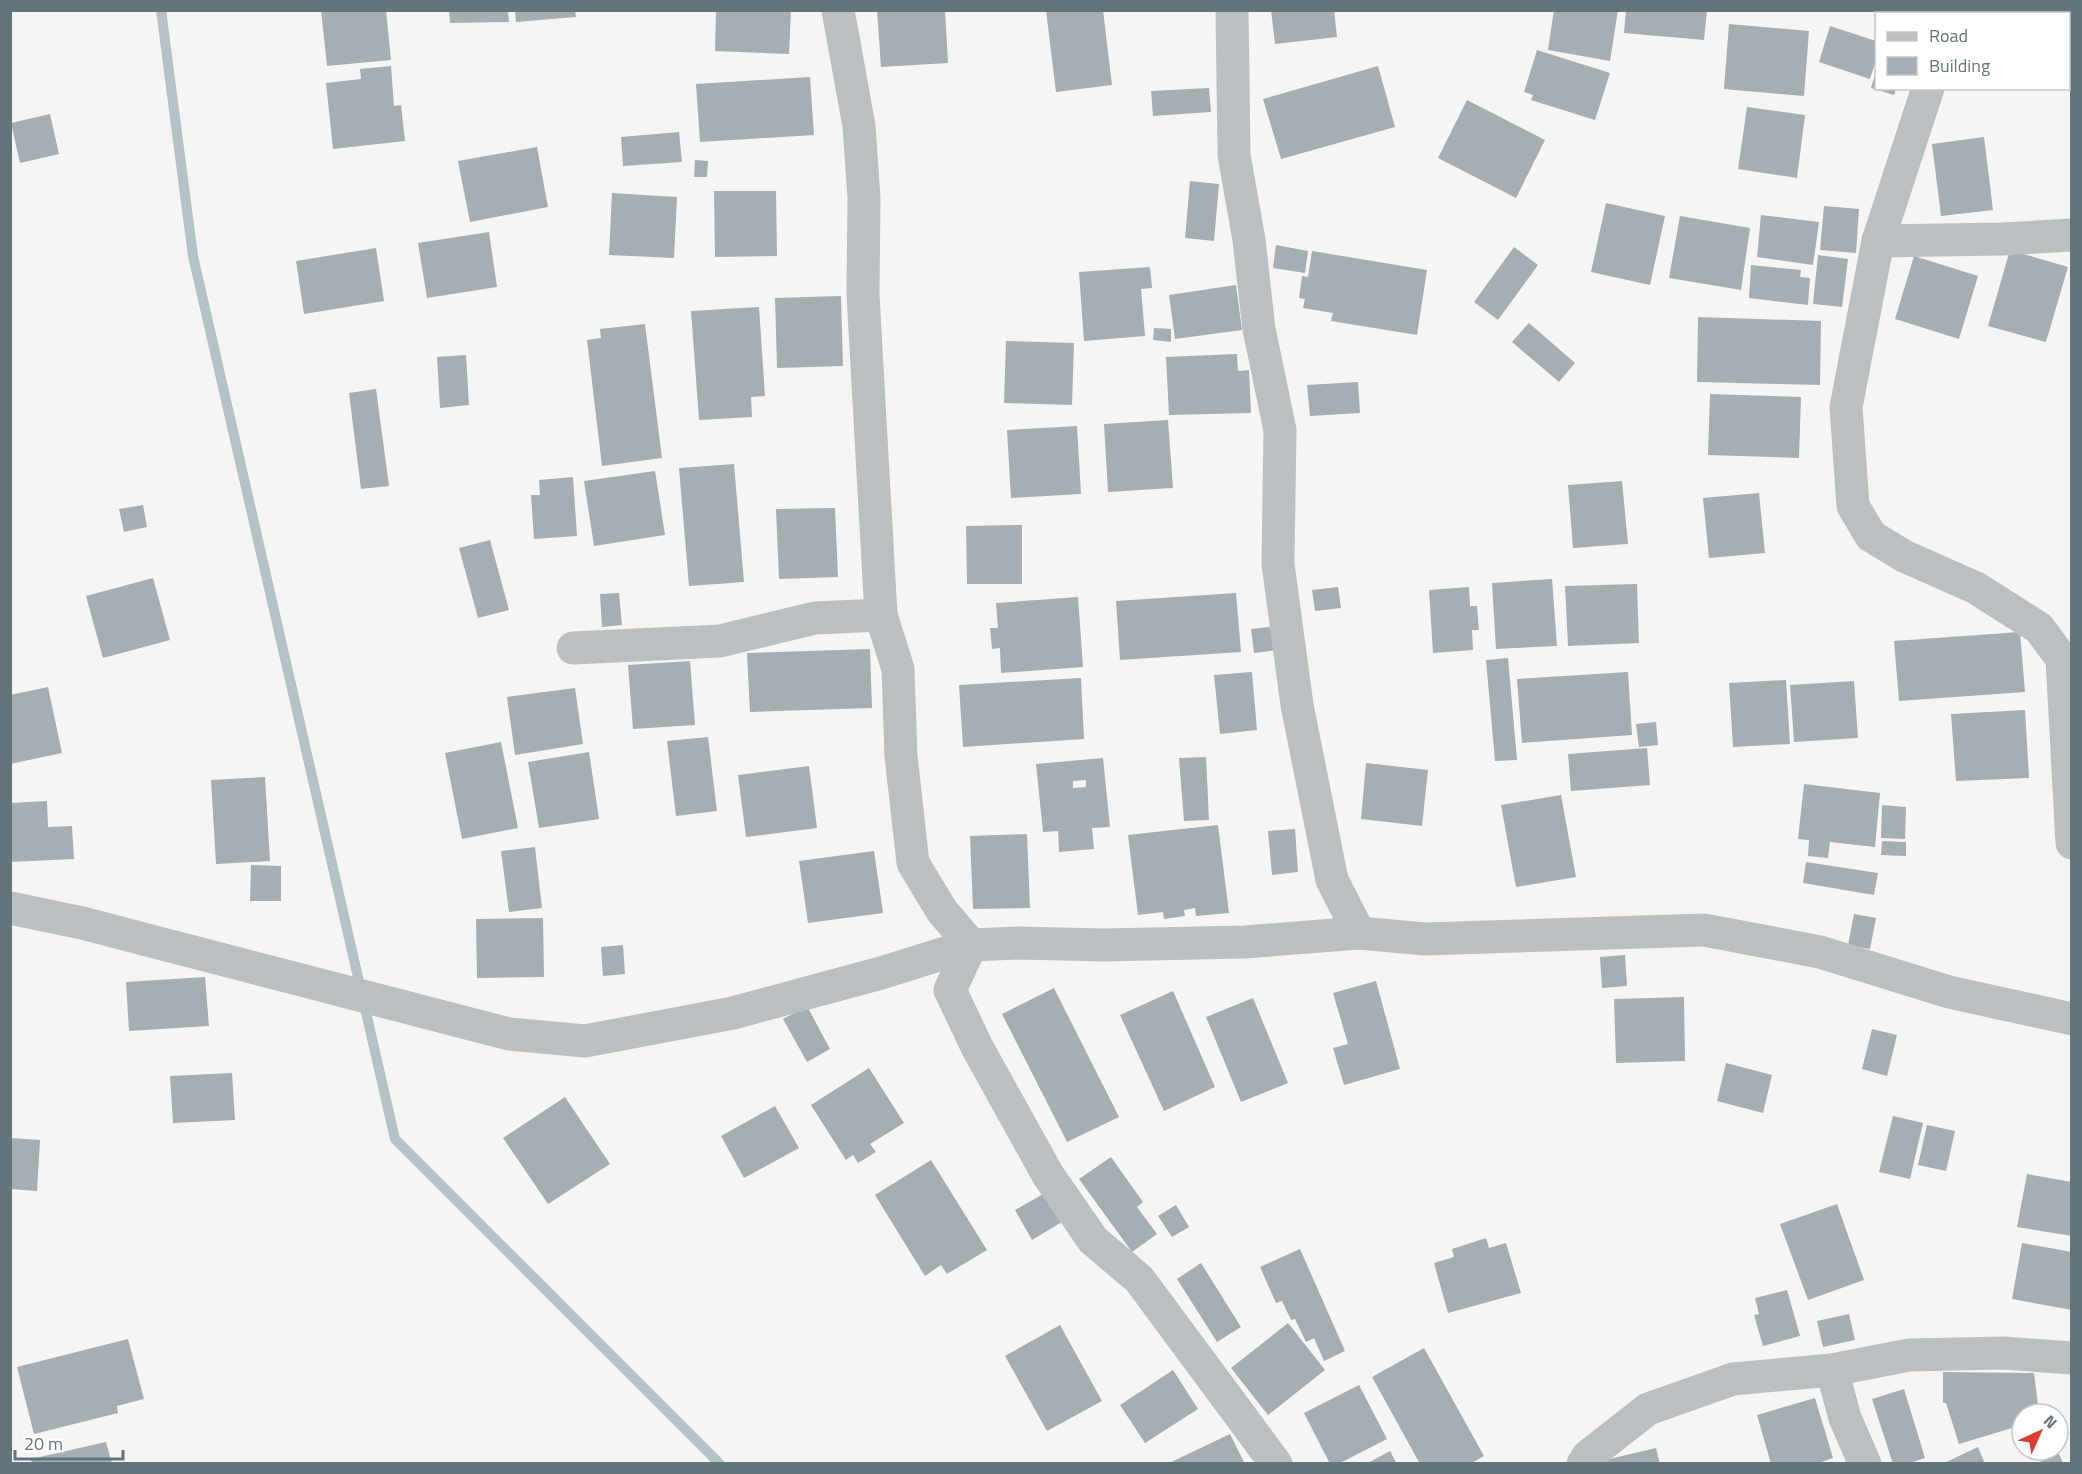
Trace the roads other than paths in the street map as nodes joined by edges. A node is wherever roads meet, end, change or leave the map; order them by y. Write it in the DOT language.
graph roads {
  1 [pos="838,10"];
  2 [pos="1232,10"];
  3 [pos="1927,90"];
  4 [pos="2072,235"];
  5 [pos="1878,241"];
  6 [pos="881,615"];
  7 [pos="573,648"];
  8 [pos="2067,659"];
  9 [pos="2072,843"];
  10 [pos="10,908"];
  11 [pos="1359,933"];
  12 [pos="971,945"];
  13 [pos="2072,1019"];
  14 [pos="2072,1358"];
  15 [pos="1832,1370"];
  16 [pos="1276,1464"];
  17 [pos="1582,1464"];
  18 [pos="1865,1464"];
  1 -- 6 [label="street"];
  2 -- 11 [label="street"];
  3 -- 5 [label="street"];
  4 -- 5 [label="street"];
  5 -- 8 [label="street"];
  6 -- 7 [label="street"];
  6 -- 12 [label="street"];
  8 -- 9 [label="street"];
  10 -- 12 [label="street"];
  11 -- 12 [label="street"];
  11 -- 13 [label="street"];
  12 -- 16 [label="street"];
  14 -- 15 [label="street"];
  15 -- 17 [label="street"];
  15 -- 18 [label="street"];
}
